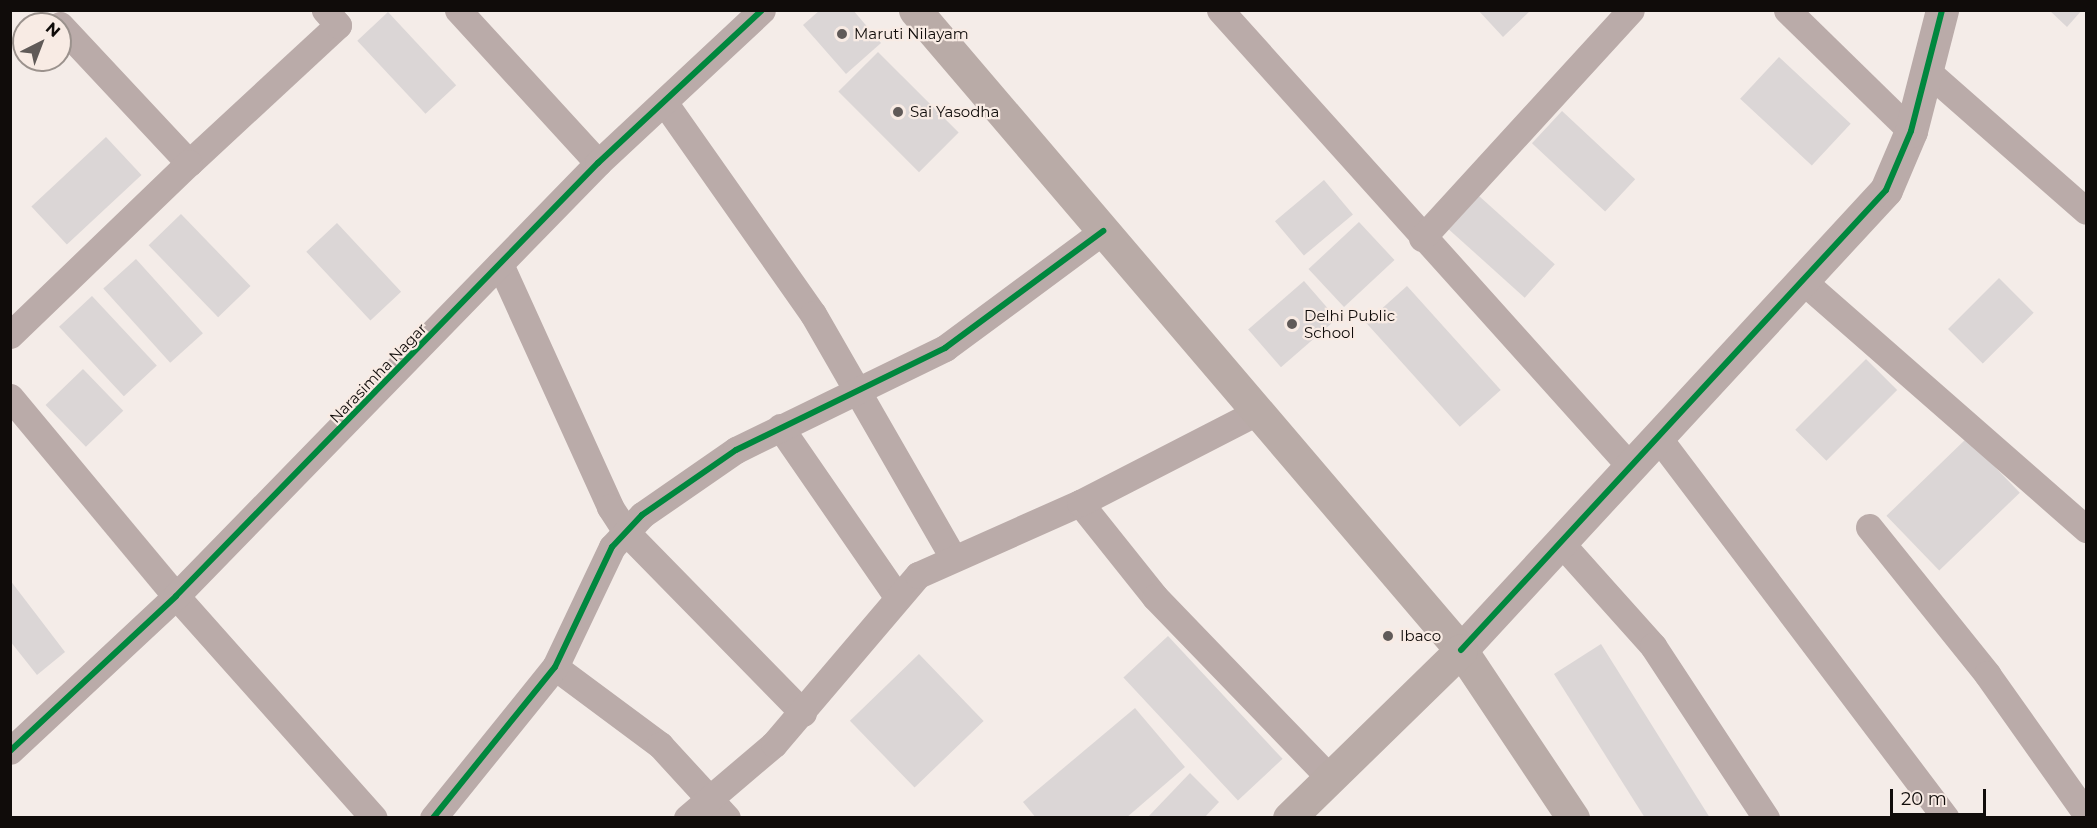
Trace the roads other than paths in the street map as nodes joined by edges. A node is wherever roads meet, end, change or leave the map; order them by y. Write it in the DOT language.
graph roads {
  1 [pos="458,10"];
  2 [pos="762,10"];
  3 [pos="915,10"];
  4 [pos="1220,10"];
  5 [pos="1631,10"];
  6 [pos="1787,10"];
  7 [pos="1942,10"];
  8 [pos="338,15"];
  9 [pos="72,39"];
  10 [pos="1928,72"];
  11 [pos="664,102"];
  12 [pos="1911,131"];
  13 [pos="598,163"];
  14 [pos="189,164"];
  15 [pos="2086,211"];
  16 [pos="1103,231"];
  17 [pos="1422,238"];
  18 [pos="500,264"];
  19 [pos="1804,282"];
  20 [pos="10,335"];
  21 [pos="859,392"];
  22 [pos="10,397"];
  23 [pos="1257,412"];
  24 [pos="780,427"];
  25 [pos="1657,436"];
  26 [pos="1629,465"];
  27 [pos="1080,502"];
  28 [pos="1869,527"];
  29 [pos="2086,529"];
  30 [pos="626,532"];
  31 [pos="1560,542"];
  32 [pos="952,556"];
  33 [pos="896,595"];
  34 [pos="176,596"];
  35 [pos="1461,650"];
  36 [pos="555,667"];
  37 [pos="803,712"];
  38 [pos="10,751"];
  39 [pos="1329,777"];
  40 [pos="720,807"];
  41 [pos="2086,814"];
  42 [pos="374,818"];
  43 [pos="433,818"];
  44 [pos="687,818"];
  45 [pos="1289,818"];
  46 [pos="1573,818"];
  47 [pos="1766,818"];
  48 [pos="1946,818"];
  1 -- 13 [label="street"];
  2 -- 11 [label="street, Narasimha Nagar"];
  3 -- 16 [label="main road"];
  4 -- 17 [label="street"];
  5 -- 17 [label="street"];
  6 -- 12 [label="street"];
  7 -- 10 [label="street"];
  8 -- 14 [label="street"];
  9 -- 14 [label="street"];
  10 -- 12 [label="street"];
  10 -- 15 [label="street"];
  11 -- 13 [label="street, Narasimha Nagar"];
  11 -- 21 [label="street"];
  12 -- 19 [label="street"];
  13 -- 18 [label="street, Narasimha Nagar"];
  14 -- 20 [label="street"];
  16 -- 21 [label="street"];
  16 -- 23 [label="main road"];
  17 -- 26 [label="street"];
  18 -- 30 [label="street"];
  18 -- 34 [label="street, Narasimha Nagar"];
  19 -- 25 [label="street"];
  19 -- 29 [label="street"];
  21 -- 24 [label="street"];
  21 -- 32 [label="street"];
  22 -- 34 [label="street"];
  23 -- 27 [label="street"];
  23 -- 35 [label="main road"];
  24 -- 30 [label="street"];
  24 -- 33 [label="street"];
  25 -- 26 [label="street"];
  25 -- 48 [label="street"];
  26 -- 31 [label="street"];
  27 -- 32 [label="street"];
  27 -- 39 [label="street"];
  28 -- 41 [label="street"];
  30 -- 36 [label="street"];
  30 -- 37 [label="street"];
  31 -- 35 [label="street"];
  31 -- 47 [label="street"];
  32 -- 33 [label="street"];
  33 -- 37 [label="street"];
  34 -- 38 [label="street, Narasimha Nagar"];
  34 -- 42 [label="street"];
  35 -- 39 [label="main road"];
  35 -- 46 [label="main road"];
  36 -- 40 [label="street"];
  36 -- 43 [label="street"];
  37 -- 40 [label="street"];
  39 -- 45 [label="main road"];
  40 -- 44 [label="street"];
}
